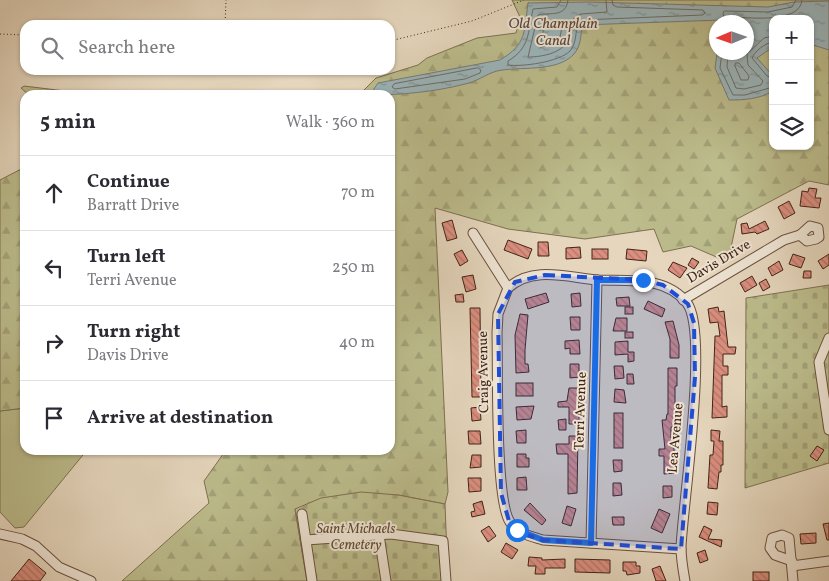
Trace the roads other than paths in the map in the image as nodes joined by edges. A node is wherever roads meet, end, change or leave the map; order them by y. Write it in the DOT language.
graph roads {
  1 [pos="474,233"];
  2 [pos="800,235"];
  3 [pos="597,280"];
  4 [pos="508,288"];
  5 [pos="683,300"];
  6 [pos="829,338"];
  7 [pos="829,430"];
  8 [pos="302,514"];
  9 [pos="0,534"];
  10 [pos="379,535"];
  11 [pos="306,540"];
  12 [pos="591,543"];
  13 [pos="681,549"];
  14 [pos="829,562"];
  15 [pos="91,581"];
  16 [pos="312,581"];
  17 [pos="386,581"];
  18 [pos="446,581"];
  19 [pos="684,581"];
  20 [pos="793,581"];
  1 -- 4 [label="street"];
  2 -- 5 [label="street, Davis Drive"];
  3 -- 4 [label="street, Davis Drive"];
  3 -- 5 [label="street, Davis Drive"];
  3 -- 12 [label="street, Terri Avenue"];
  4 -- 12 [label="street, Craig Avenue"];
  5 -- 13 [label="street, Lea Avenue"];
  6 -- 7 [label="street"];
  8 -- 11 [label="street"];
  9 -- 15 [label="street"];
  10 -- 11 [label="street"];
  10 -- 17 [label="street"];
  10 -- 18 [label="street"];
  11 -- 16 [label="street"];
  12 -- 13 [label="street"];
  13 -- 19 [label="street, Lea Avenue"];
  14 -- 20 [label="street"];
}
